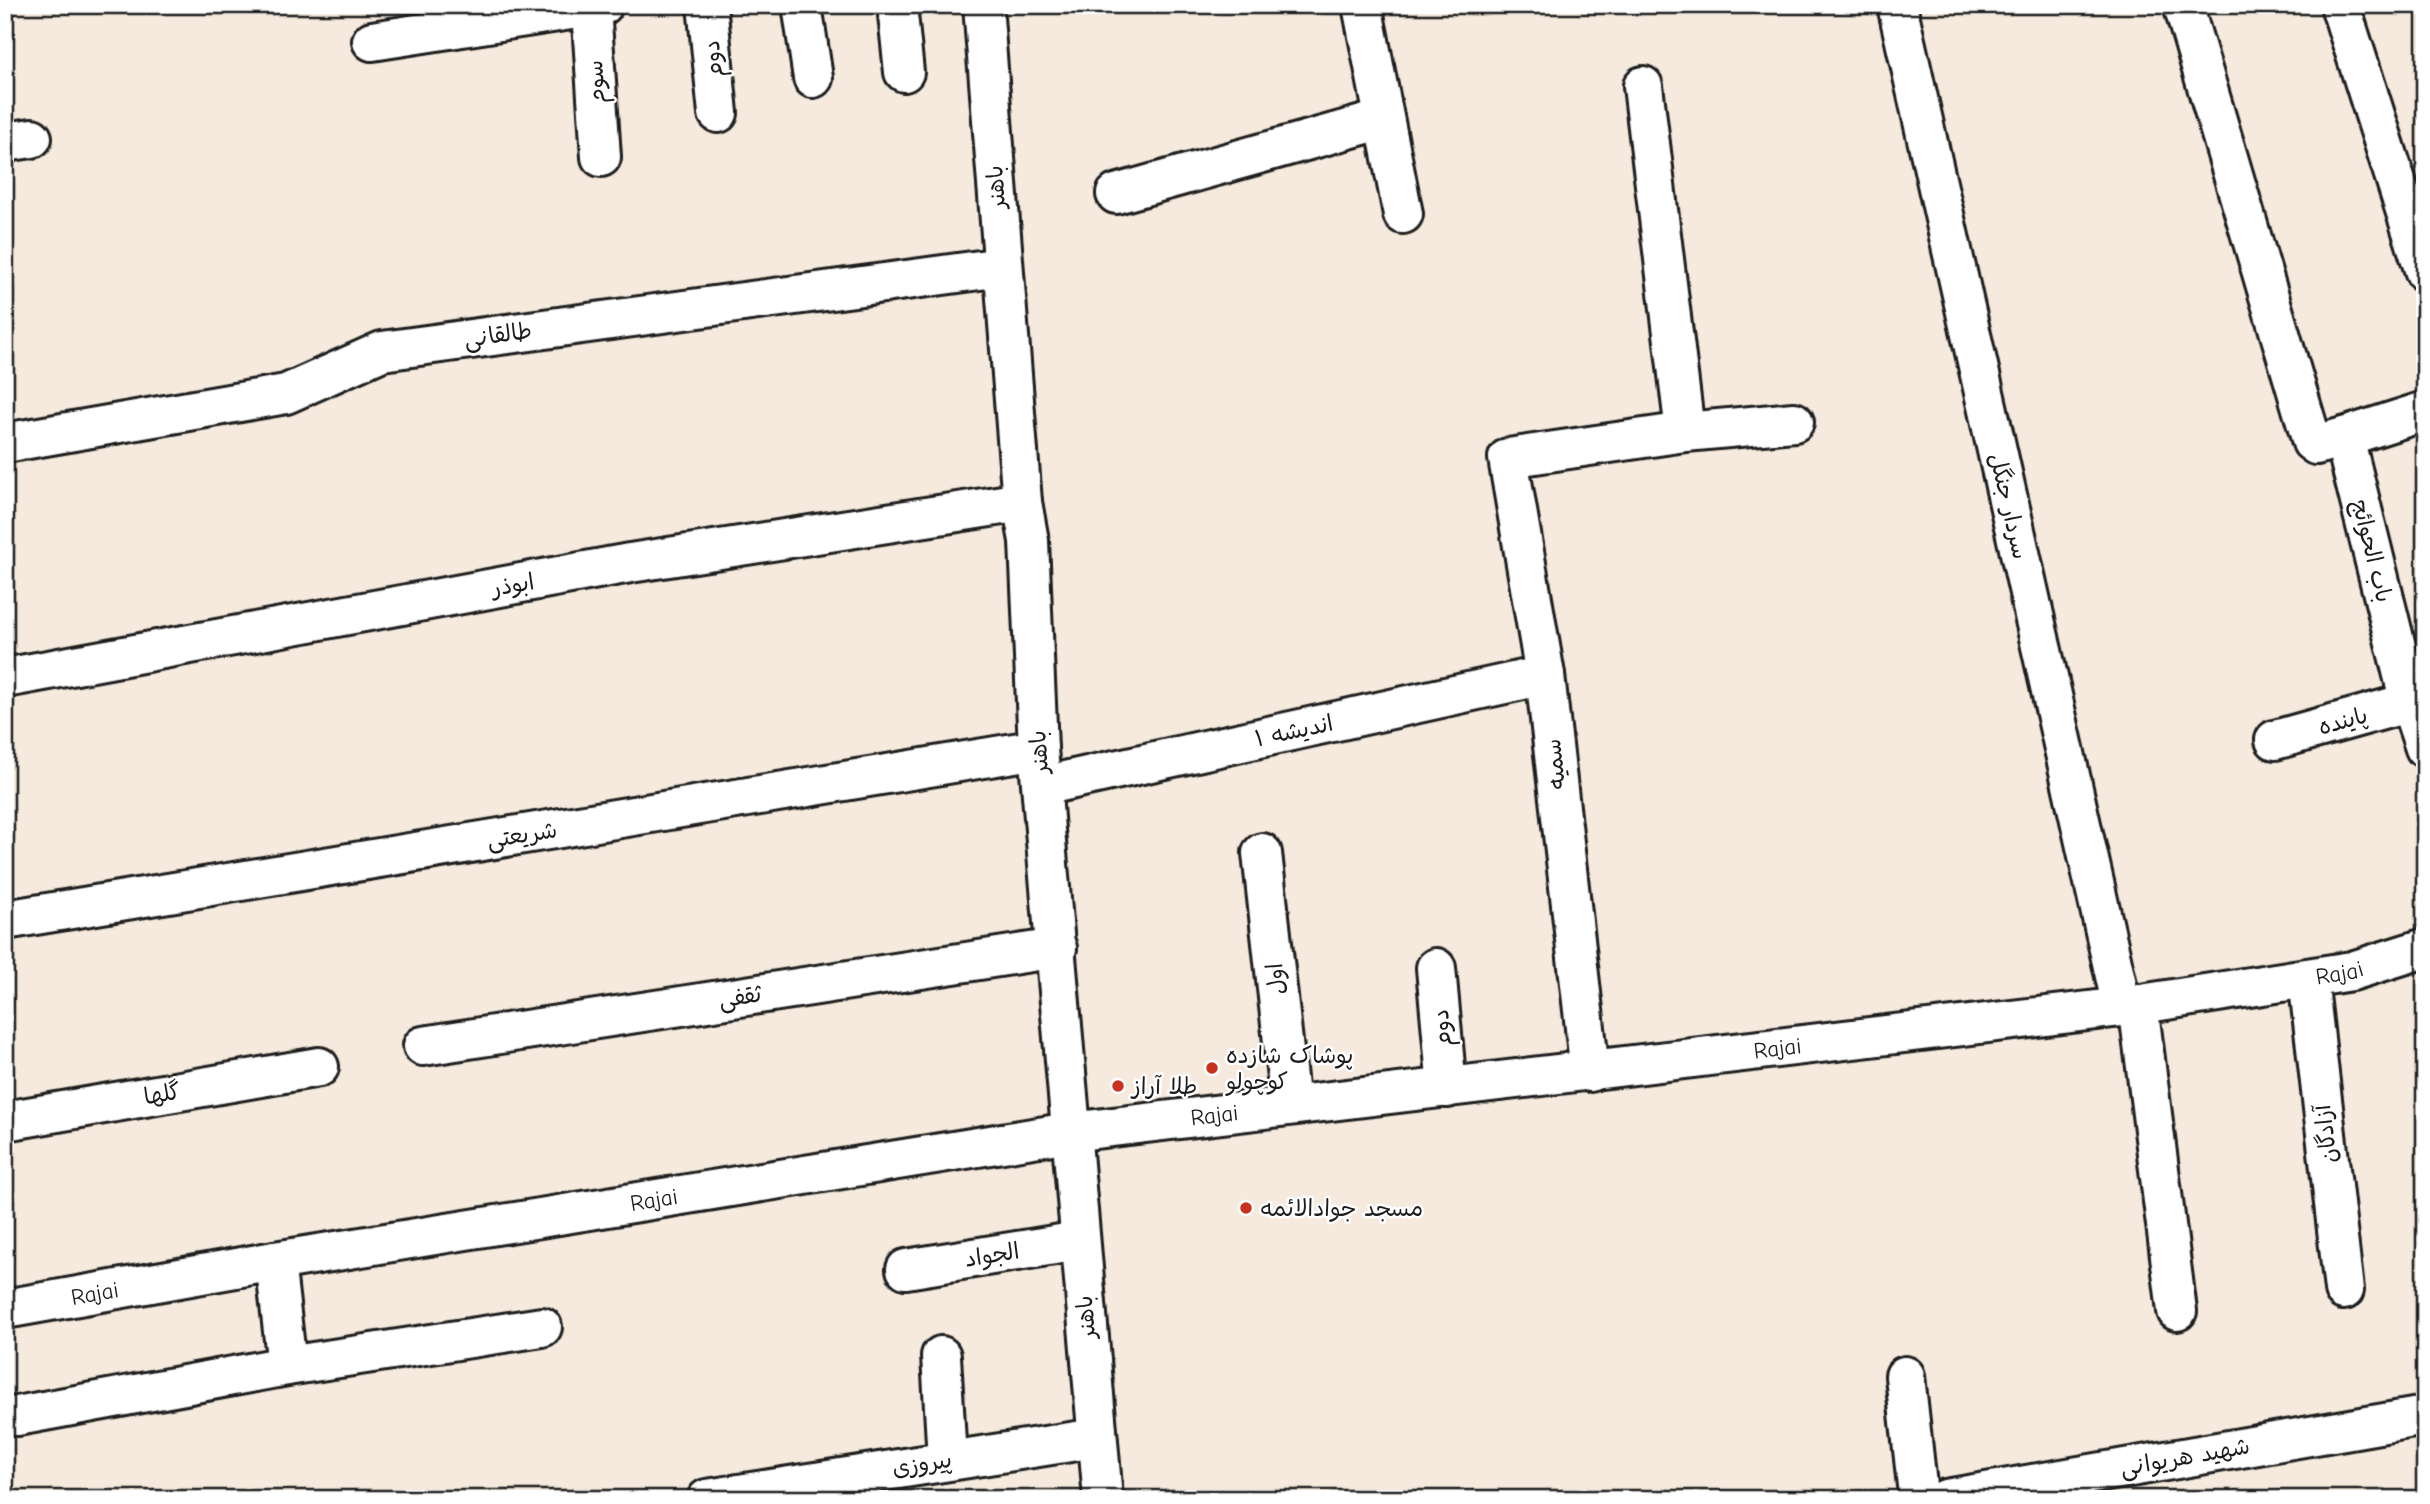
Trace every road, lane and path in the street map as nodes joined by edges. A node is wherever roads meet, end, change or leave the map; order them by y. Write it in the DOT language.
graph roads {
  1 [pos="707,5"];
  2 [pos="802,5"];
  3 [pos="897,5"];
  4 [pos="1362,5"];
  5 [pos="1897,5"];
  6 [pos="2183,5"];
  7 [pos="2340,5"];
  8 [pos="597,6"];
  9 [pos="985,6"];
  10 [pos="372,41"];
  11 [pos="904,72"];
  12 [pos="813,78"];
  13 [pos="1643,86"];
  14 [pos="718,113"];
  15 [pos="1384,119"];
  16 [pos="601,157"];
  17 [pos="1116,194"];
  18 [pos="1403,214"];
  19 [pos="1002,267"];
  20 [pos="2425,272"];
  21 [pos="2425,411"];
  22 [pos="1794,422"];
  23 [pos="1685,432"];
  24 [pos="2344,437"];
  25 [pos="5,443"];
  26 [pos="1022,502"];
  27 [pos="1545,676"];
  28 [pos="5,678"];
  29 [pos="2418,701"];
  30 [pos="2275,740"];
  31 [pos="2425,748"];
  32 [pos="1040,768"];
  33 [pos="1262,853"];
  34 [pos="5,920"];
  35 [pos="1057,948"];
  36 [pos="2425,948"];
  37 [pos="1436,968"];
  38 [pos="2308,978"];
  39 [pos="2130,1006"];
  40 [pos="423,1046"];
  41 [pos="319,1067"];
  42 [pos="1590,1072"];
  43 [pos="1447,1088"];
  44 [pos="1290,1105"];
  45 [pos="5,1121"];
  46 [pos="1070,1132"];
  47 [pos="1079,1241"];
  48 [pos="275,1261"];
  49 [pos="906,1269"];
  50 [pos="2344,1290"];
  51 [pos="5,1309"];
  52 [pos="2177,1311"];
  53 [pos="542,1326"];
  54 [pos="940,1356"];
  55 [pos="287,1366"];
  56 [pos="1905,1376"];
  57 [pos="17,1416"];
  58 [pos="2425,1416"];
  59 [pos="1096,1438"];
  60 [pos="947,1460"];
  61 [pos="1932,1497"];
  62 [pos="707,1499"];
  63 [pos="1103,1499"];
  1 -- 14 [label="street, دوم"];
  2 -- 12 [label="street"];
  3 -- 11 [label="street"];
  4 -- 15 [label="street"];
  5 -- 39 [label="street, سردار جنگل"];
  6 -- 24 [label="street"];
  7 -- 20 [label="street"];
  8 -- 10 [label="street"];
  8 -- 16 [label="street, سوم"];
  9 -- 19 [label="street, باهنر"];
  13 -- 23 [label="street"];
  15 -- 17 [label="street"];
  15 -- 18 [label="street"];
  19 -- 25 [label="street, طالقانی"];
  19 -- 26 [label="street, باهنر"];
  21 -- 24 [label="street"];
  22 -- 23 [label="street"];
  23 -- 27 [label="street, سمیه"];
  24 -- 29 [label="street, باب الحوائج"];
  26 -- 28 [label="street, ابوذر"];
  26 -- 32 [label="street, باهنر"];
  27 -- 32 [label="street, اندیشه ۱"];
  27 -- 42 [label="street, سمیه"];
  29 -- 30 [label="street, پاینده"];
  29 -- 31 [label="street, باب الحوائج"];
  32 -- 34 [label="street, شریعتی"];
  32 -- 35 [label="street, باهنر"];
  33 -- 44 [label="street, اول"];
  35 -- 40 [label="street, ثقفی"];
  35 -- 46 [label="street, باهنر"];
  36 -- 38 [label="street, Rajai"];
  37 -- 43 [label="street, دوم"];
  38 -- 39 [label="street, Rajai"];
  38 -- 50 [label="street, آزادگان"];
  39 -- 42 [label="street, Rajai"];
  39 -- 52 [label="street, سردار جنگل"];
  41 -- 45 [label="street, گلها"];
  42 -- 43 [label="street, Rajai"];
  43 -- 44 [label="street, Rajai"];
  44 -- 46 [label="street, Rajai"];
  46 -- 47 [label="street, باهنر"];
  46 -- 48 [label="street, Rajai"];
  47 -- 49 [label="street, الجواد"];
  47 -- 59 [label="street, باهنر"];
  48 -- 51 [label="street, Rajai"];
  48 -- 55 [label="street"];
  53 -- 55 [label="street"];
  54 -- 60 [label="street"];
  55 -- 57 [label="street"];
  56 -- 61 [label="street, شهید هریوانی"];
  58 -- 61 [label="street, شهید هریوانی"];
  59 -- 60 [label="street, پیروزی"];
  59 -- 63 [label="street, باهنر"];
  60 -- 62 [label="street, پیروزی"];
}
